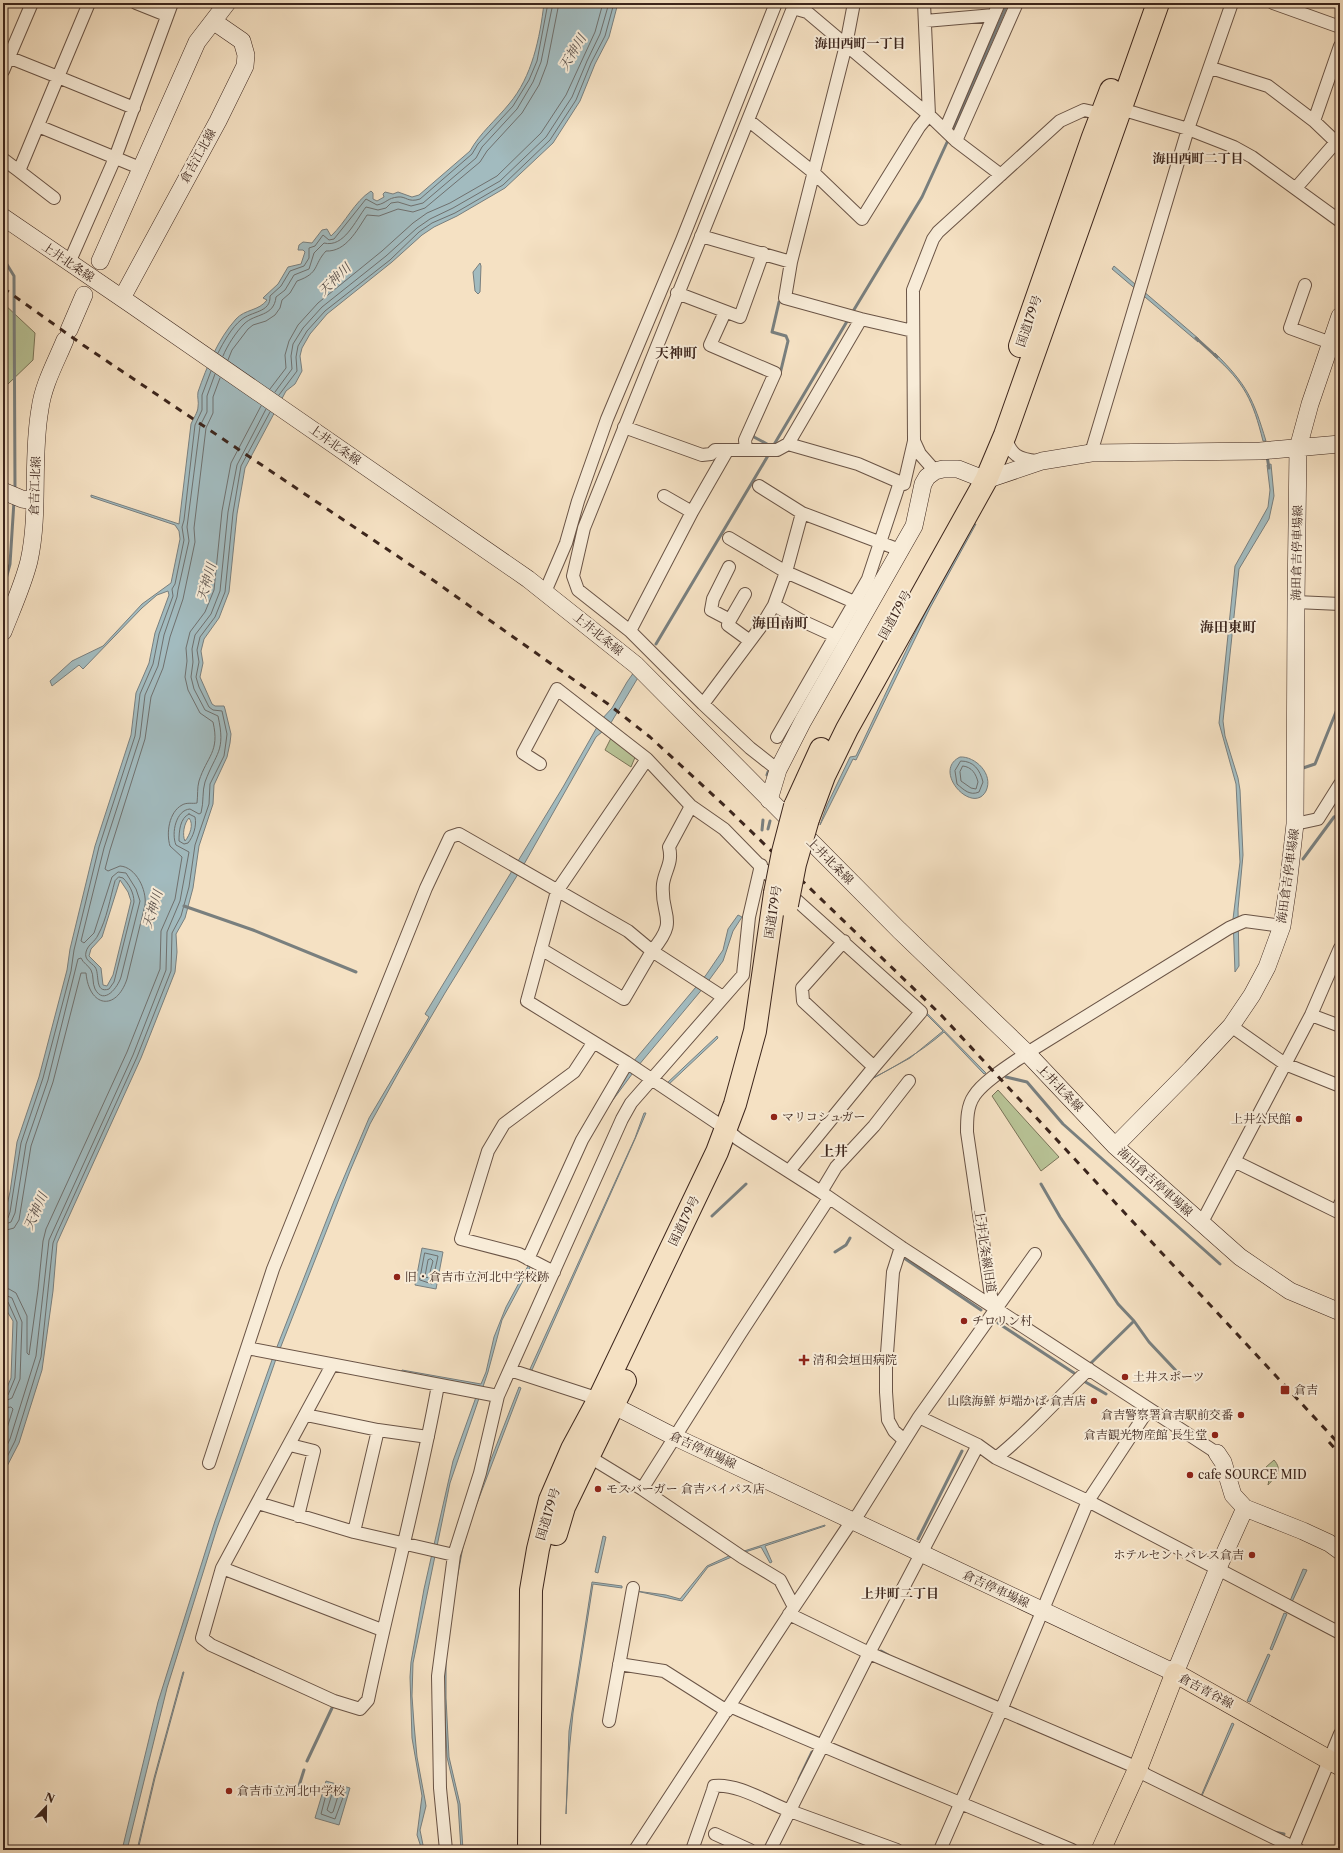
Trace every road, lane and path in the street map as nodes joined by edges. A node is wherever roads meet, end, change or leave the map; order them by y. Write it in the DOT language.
graph roads {
  1 [pos="32,3"];
  2 [pos="89,3"];
  3 [pos="136,3"];
  4 [pos="172,3"];
  5 [pos="227,3"];
  6 [pos="776,3"];
  7 [pos="854,3"];
  8 [pos="924,3"];
  9 [pos="999,3"];
  10 [pos="1017,3"];
  11 [pos="1143,3"];
  12 [pos="1158,3"];
  13 [pos="1232,3"];
  14 [pos="1273,3"];
  15 [pos="794,6"];
  16 [pos="166,15"];
  17 [pos="994,15"];
  18 [pos="213,21"];
  19 [pos="925,21"];
  20 [pos="1340,27"];
  21 [pos="846,45"];
  22 [pos="1340,46"];
  23 [pos="6,56"];
  24 [pos="1210,68"];
  25 [pos="3,71"];
  26 [pos="58,77"];
  27 [pos="134,108"];
  28 [pos="1111,113"];
  29 [pos="930,115"];
  30 [pos="748,120"];
  31 [pos="1314,120"];
  32 [pos="38,126"];
  33 [pos="1188,129"];
  34 [pos="945,130"];
  35 [pos="956,141"];
  36 [pos="115,158"];
  37 [pos="3,159"];
  38 [pos="140,168"];
  39 [pos="19,171"];
  40 [pos="813,172"];
  41 [pos="1001,175"];
  42 [pos="1296,188"];
  43 [pos="54,198"];
  44 [pos="3,217"];
  45 [pos="1340,222"];
  46 [pos="701,236"];
  47 [pos="763,253"];
  48 [pos="100,261"];
  49 [pos="790,262"];
  50 [pos="69,263"];
  51 [pos="1305,285"];
  52 [pos="677,293"];
  53 [pos="84,295"];
  54 [pos="127,301"];
  55 [pos="724,312"];
  56 [pos="1340,316"];
  57 [pos="861,319"];
  58 [pos="913,331"];
  59 [pos="1331,342"];
  60 [pos="624,427"];
  61 [pos="1005,435"];
  62 [pos="914,441"];
  63 [pos="788,444"];
  64 [pos="1340,444"];
  65 [pos="1298,448"];
  66 [pos="746,449"];
  67 [pos="727,451"];
  68 [pos="1091,453"];
  69 [pos="1042,461"];
  70 [pos="935,471"];
  71 [pos="980,478"];
  72 [pos="900,482"];
  73 [pos="759,486"];
  74 [pos="3,491"];
  75 [pos="664,496"];
  76 [pos="35,501"];
  77 [pos="692,512"];
  78 [pos="802,513"];
  79 [pos="729,538"];
  80 [pos="879,543"];
  81 [pos="900,550"];
  82 [pos="729,567"];
  83 [pos="786,572"];
  84 [pos="546,592"];
  85 [pos="744,594"];
  86 [pos="1296,602"];
  87 [pos="1340,604"];
  88 [pos="774,605"];
  89 [pos="862,605"];
  90 [pos="730,620"];
  91 [pos="630,631"];
  92 [pos="3,632"];
  93 [pos="835,636"];
  94 [pos="750,641"];
  95 [pos="703,704"];
  96 [pos="777,737"];
  97 [pos="647,759"];
  98 [pos="540,764"];
  99 [pos="778,770"];
  100 [pos="1340,784"];
  101 [pos="769,800"];
  102 [pos="691,806"];
  103 [pos="1295,824"];
  104 [pos="761,865"];
  105 [pos="557,891"];
  106 [pos="1282,926"];
  107 [pos="844,941"];
  108 [pos="1340,948"];
  109 [pos="541,949"];
  110 [pos="652,951"];
  111 [pos="1336,969"];
  112 [pos="723,997"];
  113 [pos="1311,1015"];
  114 [pos="1231,1026"];
  115 [pos="1340,1026"];
  116 [pos="593,1043"];
  117 [pos="1027,1053"];
  118 [pos="627,1063"];
  119 [pos="1286,1064"];
  120 [pos="874,1067"];
  121 [pos="652,1079"];
  122 [pos="909,1081"];
  123 [pos="1340,1086"];
  124 [pos="732,1134"];
  125 [pos="1115,1146"];
  126 [pos="1234,1161"];
  127 [pos="789,1171"];
  128 [pos="825,1195"];
  129 [pos="1340,1204"];
  130 [pos="1201,1224"];
  131 [pos="901,1247"];
  132 [pos="1035,1254"];
  133 [pos="528,1259"];
  134 [pos="554,1272"];
  135 [pos="995,1309"];
  136 [pos="1340,1312"];
  137 [pos="247,1348"];
  138 [pos="332,1365"];
  139 [pos="1088,1369"];
  140 [pos="510,1370"];
  141 [pos="438,1385"];
  142 [pos="498,1396"];
  143 [pos="606,1402"];
  144 [pos="1148,1410"];
  145 [pos="306,1415"];
  146 [pos="919,1417"];
  147 [pos="378,1430"];
  148 [pos="675,1437"];
  149 [pos="428,1438"];
  150 [pos="904,1440"];
  151 [pos="290,1445"];
  152 [pos="978,1445"];
  153 [pos="1217,1453"];
  154 [pos="588,1456"];
  155 [pos="996,1458"];
  156 [pos="209,1463"];
  157 [pos="642,1489"];
  158 [pos="1088,1501"];
  159 [pos="258,1503"];
  160 [pos="1245,1508"];
  161 [pos="298,1516"];
  162 [pos="854,1520"];
  163 [pos="354,1532"];
  164 [pos="405,1542"];
  165 [pos="1340,1551"];
  166 [pos="921,1554"];
  167 [pos="454,1555"];
  168 [pos="222,1568"];
  169 [pos="1218,1568"];
  170 [pos="632,1588"];
  171 [pos="792,1610"];
  172 [pos="1043,1611"];
  173 [pos="382,1630"];
  174 [pos="1340,1634"];
  175 [pos="870,1653"];
  176 [pos="619,1664"];
  177 [pos="1175,1673"];
  178 [pos="729,1708"];
  179 [pos="1002,1708"];
  180 [pos="609,1721"];
  181 [pos="1340,1734"];
  182 [pos="823,1747"];
  183 [pos="1335,1763"];
  184 [pos="1138,1768"];
  185 [pos="961,1802"];
  186 [pos="789,1810"];
  187 [pos="716,1834"];
  188 [pos="1295,1849"];
  189 [pos="446,1850"];
  190 [pos="529,1850"];
  191 [pos="541,1850"];
  192 [pos="635,1850"];
  193 [pos="692,1850"];
  194 [pos="750,1850"];
  195 [pos="770,1850"];
  196 [pos="897,1850"];
  197 [pos="940,1850"];
  198 [pos="1072,1850"];
  199 [pos="1101,1850"];
  1 -- 23 [label="street"];
  2 -- 26 [label="street"];
  3 -- 16 [label="street"];
  4 -- 16 [label="street"];
  5 -- 18 [label="main road"];
  6 -- 84 [label="street"];
  7 -- 21 [label="street"];
  8 -- 19 [label="street"];
  9 -- 17 [label="street"];
  10 -- 35 [label="street"];
  11 -- 28 [label="highway, 国道179号"];
  12 -- 28 [label="highway, 国道179号"];
  13 -- 24 [label="street"];
  14 -- 20 [label="street"];
  15 -- 21 [label="street"];
  15 -- 30 [label="street"];
  16 -- 27 [label="street"];
  17 -- 19 [label="street"];
  17 -- 34 [label="street"];
  18 -- 38 [label="main road"];
  18 -- 54 [label="main road, 倉吉江北線"];
  19 -- 29 [label="street"];
  21 -- 29 [label="street"];
  21 -- 40 [label="street"];
  22 -- 31 [label="street"];
  23 -- 25 [label="street"];
  23 -- 26 [label="street"];
  24 -- 31 [label="street"];
  24 -- 33 [label="street"];
  26 -- 27 [label="street"];
  26 -- 32 [label="street"];
  27 -- 36 [label="street"];
  28 -- 33 [label="street"];
  28 -- 41 [label="street"];
  28 -- 61 [label="highway, 国道179号"];
  28 -- 71 [label="highway, 国道179号"];
  29 -- 34 [label="street"];
  29 -- 40 [label="street"];
  30 -- 40 [label="street"];
  30 -- 46 [label="street"];
  31 -- 42 [label="street"];
  32 -- 36 [label="street"];
  32 -- 39 [label="street"];
  33 -- 42 [label="street"];
  33 -- 68 [label="street"];
  34 -- 35 [label="street"];
  35 -- 41 [label="street"];
  36 -- 38 [label="street"];
  36 -- 50 [label="street"];
  37 -- 39 [label="street"];
  38 -- 48 [label="main road"];
  39 -- 43 [label="street"];
  40 -- 49 [label="street"];
  41 -- 58 [label="street"];
  42 -- 45 [label="street"];
  44 -- 50 [label="main road, 上井北条線"];
  46 -- 47 [label="street"];
  46 -- 52 [label="street"];
  47 -- 49 [label="street"];
  47 -- 55 [label="street"];
  49 -- 57 [label="street"];
  50 -- 54 [label="main road, 上井北条線"];
  51 -- 59 [label="street"];
  52 -- 55 [label="street"];
  52 -- 60 [label="street"];
  53 -- 76 [label="main road, 倉吉江北線"];
  54 -- 84 [label="main road, 上井北条線"];
  55 -- 66 [label="street"];
  56 -- 59 [label="main road, 海田倉吉停車場線"];
  57 -- 58 [label="street"];
  57 -- 63 [label="street"];
  58 -- 62 [label="street"];
  59 -- 65 [label="main road, 海田倉吉停車場線"];
  60 -- 67 [label="street"];
  60 -- 91 [label="street"];
  61 -- 69 [label="street"];
  61 -- 71 [label="highway, 国道179号"];
  62 -- 70 [label="street"];
  62 -- 72 [label="street"];
  63 -- 66 [label="street"];
  63 -- 72 [label="street"];
  64 -- 65 [label="main road"];
  65 -- 68 [label="main road"];
  65 -- 86 [label="main road, 海田倉吉停車場線"];
  66 -- 67 [label="street"];
  67 -- 77 [label="street"];
  68 -- 69 [label="main road"];
  69 -- 71 [label="main road"];
  70 -- 71 [label="main road"];
  70 -- 81 [label="main road"];
  71 -- 124 [label="highway, 国道179号, bridge"];
  72 -- 80 [label="street"];
  73 -- 78 [label="street"];
  74 -- 76 [label="main road"];
  75 -- 77 [label="street"];
  76 -- 92 [label="main road, 倉吉江北線"];
  77 -- 91 [label="street"];
  78 -- 80 [label="street"];
  78 -- 83 [label="street"];
  79 -- 83 [label="street"];
  80 -- 81 [label="street"];
  80 -- 89 [label="street"];
  81 -- 89 [label="main road"];
  82 -- 90 [label="street"];
  83 -- 88 [label="street"];
  83 -- 89 [label="street"];
  84 -- 101 [label="main road, 上井北条線"];
  85 -- 90 [label="street"];
  86 -- 87 [label="street"];
  86 -- 103 [label="main road, 海田倉吉停車場線"];
  88 -- 93 [label="street"];
  88 -- 94 [label="street"];
  89 -- 93 [label="street"];
  89 -- 99 [label="main road"];
  90 -- 94 [label="street"];
  91 -- 95 [label="street"];
  93 -- 96 [label="street"];
  94 -- 95 [label="street"];
  95 -- 99 [label="street"];
  97 -- 98 [label="street"];
  97 -- 102 [label="street"];
  97 -- 105 [label="street"];
  99 -- 101 [label="main road"];
  100 -- 103 [label="street"];
  101 -- 117 [label="main road, 上井北条線"];
  102 -- 104 [label="street"];
  102 -- 110 [label="street"];
  103 -- 106 [label="main road, 海田倉吉停車場線"];
  104 -- 107 [label="street"];
  104 -- 112 [label="street"];
  105 -- 109 [label="street"];
  105 -- 110 [label="street"];
  105 -- 137 [label="street"];
  106 -- 114 [label="main road, 海田倉吉停車場線"];
  106 -- 117 [label="street, 上井北条線旧道"];
  107 -- 120 [label="street"];
  107 -- 120 [label="street"];
  108 -- 111 [label="street"];
  109 -- 110 [label="street"];
  109 -- 116 [label="street"];
  110 -- 112 [label="street"];
  111 -- 113 [label="street"];
  112 -- 121 [label="street"];
  113 -- 115 [label="street"];
  113 -- 119 [label="street"];
  114 -- 119 [label="street"];
  114 -- 125 [label="main road, 海田倉吉停車場線"];
  116 -- 118 [label="street"];
  116 -- 133 [label="street"];
  117 -- 125 [label="main road, 上井北条線"];
  117 -- 135 [label="street, 上井北条線旧道"];
  118 -- 121 [label="street"];
  118 -- 133 [label="street"];
  119 -- 123 [label="street"];
  119 -- 126 [label="street"];
  120 -- 127 [label="street"];
  121 -- 124 [label="street"];
  121 -- 134 [label="street"];
  122 -- 128 [label="street"];
  124 -- 127 [label="street"];
  124 -- 143 [label="highway, 国道179号"];
  125 -- 130 [label="main road, 海田倉吉停車場線"];
  126 -- 129 [label="street"];
  126 -- 130 [label="street"];
  127 -- 128 [label="street"];
  128 -- 131 [label="street"];
  128 -- 148 [label="street"];
  130 -- 136 [label="main road, 海田倉吉停車場線"];
  131 -- 135 [label="street"];
  131 -- 150 [label="street"];
  132 -- 135 [label="street"];
  133 -- 134 [label="street"];
  134 -- 140 [label="street"];
  135 -- 139 [label="street, 上井北条線旧道"];
  135 -- 146 [label="street"];
  137 -- 138 [label="street"];
  137 -- 156 [label="street"];
  138 -- 141 [label="street"];
  138 -- 145 [label="street"];
  139 -- 144 [label="street, 上井北条線旧道"];
  139 -- 155 [label="street"];
  140 -- 142 [label="street"];
  140 -- 143 [label="street"];
  141 -- 142 [label="street"];
  141 -- 149 [label="street"];
  142 -- 167 [label="street"];
  143 -- 148 [label="main road, 倉吉停車場線"];
  143 -- 154 [label="highway, 国道179号"];
  143 -- 190 [label="highway, 国道179号"];
  144 -- 153 [label="street, 上井北条線旧道"];
  144 -- 158 [label="street"];
  145 -- 147 [label="street"];
  145 -- 151 [label="street"];
  146 -- 150 [label="street"];
  146 -- 152 [label="street"];
  147 -- 149 [label="street"];
  147 -- 163 [label="street"];
  148 -- 157 [label="street"];
  148 -- 162 [label="main road, 倉吉停車場線"];
  149 -- 164 [label="street"];
  150 -- 162 [label="street"];
  151 -- 159 [label="street"];
  151 -- 161 [label="street"];
  152 -- 155 [label="street"];
  152 -- 166 [label="street"];
  153 -- 160 [label="main road"];
  154 -- 157 [label="street"];
  154 -- 191 [label="highway, 国道179号"];
  155 -- 158 [label="street"];
  157 -- 171 [label="street"];
  158 -- 169 [label="street"];
  158 -- 172 [label="street"];
  159 -- 161 [label="street"];
  159 -- 168 [label="street"];
  160 -- 165 [label="main road"];
  160 -- 169 [label="main road"];
  161 -- 163 [label="street"];
  162 -- 166 [label="main road, 倉吉停車場線"];
  162 -- 171 [label="street"];
  163 -- 164 [label="street"];
  164 -- 167 [label="street"];
  164 -- 173 [label="street"];
  166 -- 172 [label="main road, 倉吉停車場線"];
  166 -- 175 [label="street"];
  167 -- 189 [label="street"];
  168 -- 173 [label="street"];
  168 -- 173 [label="street"];
  169 -- 174 [label="street"];
  169 -- 177 [label="main road"];
  170 -- 176 [label="street"];
  171 -- 175 [label="street"];
  171 -- 178 [label="street"];
  172 -- 177 [label="main road, 倉吉停車場線"];
  172 -- 179 [label="street"];
  175 -- 179 [label="street"];
  175 -- 182 [label="street"];
  176 -- 178 [label="street"];
  176 -- 180 [label="street"];
  177 -- 183 [label="main road, 倉吉青谷線"];
  177 -- 184 [label="main road, 倉吉青谷線"];
  178 -- 182 [label="street"];
  178 -- 192 [label="street"];
  179 -- 184 [label="street"];
  179 -- 185 [label="street"];
  181 -- 183 [label="street"];
  182 -- 185 [label="street"];
  182 -- 186 [label="street"];
  183 -- 188 [label="street"];
  184 -- 188 [label="street"];
  184 -- 199 [label="main road, 倉吉青谷線"];
  185 -- 197 [label="street"];
  185 -- 198 [label="street"];
  186 -- 193 [label="street"];
  186 -- 195 [label="street"];
  186 -- 196 [label="street"];
  187 -- 194 [label="street"];
}
